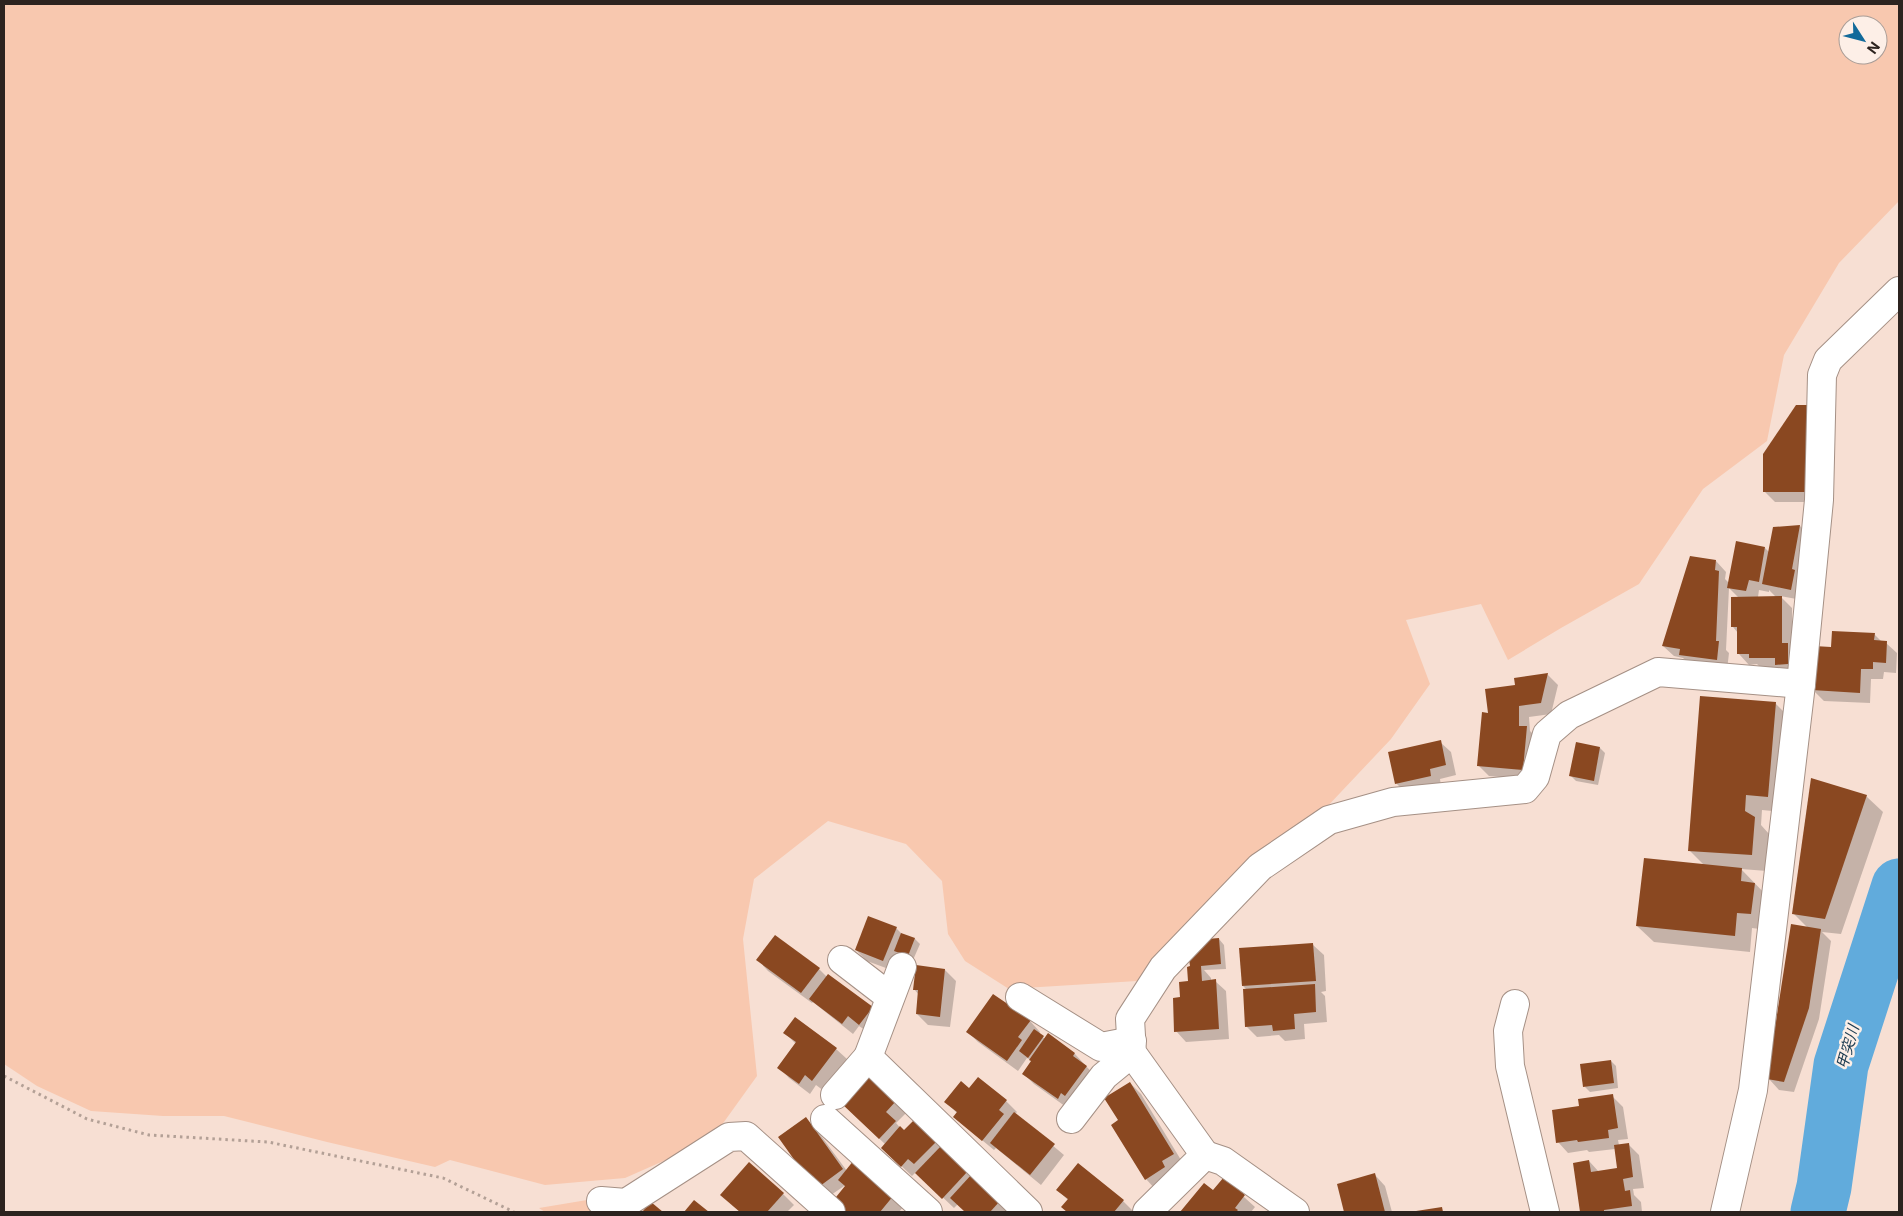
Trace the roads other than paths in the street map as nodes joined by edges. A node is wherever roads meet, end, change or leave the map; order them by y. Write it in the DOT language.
graph roads {
  1 [pos="1899,291"];
  2 [pos="1802,684"];
  3 [pos="842,960"];
  4 [pos="902,967"];
  5 [pos="890,997"];
  6 [pos="1020,997"];
  7 [pos="1515,1004"];
  8 [pos="1132,1047"];
  9 [pos="868,1057"];
  10 [pos="1072,1119"];
  11 [pos="1205,1155"];
  12 [pos="601,1201"];
  13 [pos="831,1212"];
  14 [pos="928,1212"];
  15 [pos="1028,1212"];
  16 [pos="1147,1212"];
  17 [pos="1295,1212"];
  18 [pos="1545,1212"];
  19 [pos="1725,1212"];
  1 -- 2 [label="street"];
  2 -- 8 [label="street"];
  2 -- 19 [label="street"];
  3 -- 5 [label="street"];
  4 -- 5 [label="street"];
  5 -- 9 [label="street"];
  6 -- 8 [label="street"];
  7 -- 18 [label="street"];
  8 -- 10 [label="street"];
  8 -- 11 [label="street"];
  9 -- 14 [label="street"];
  9 -- 15 [label="street"];
  11 -- 16 [label="street"];
  11 -- 17 [label="street"];
  12 -- 13 [label="street"];
}
